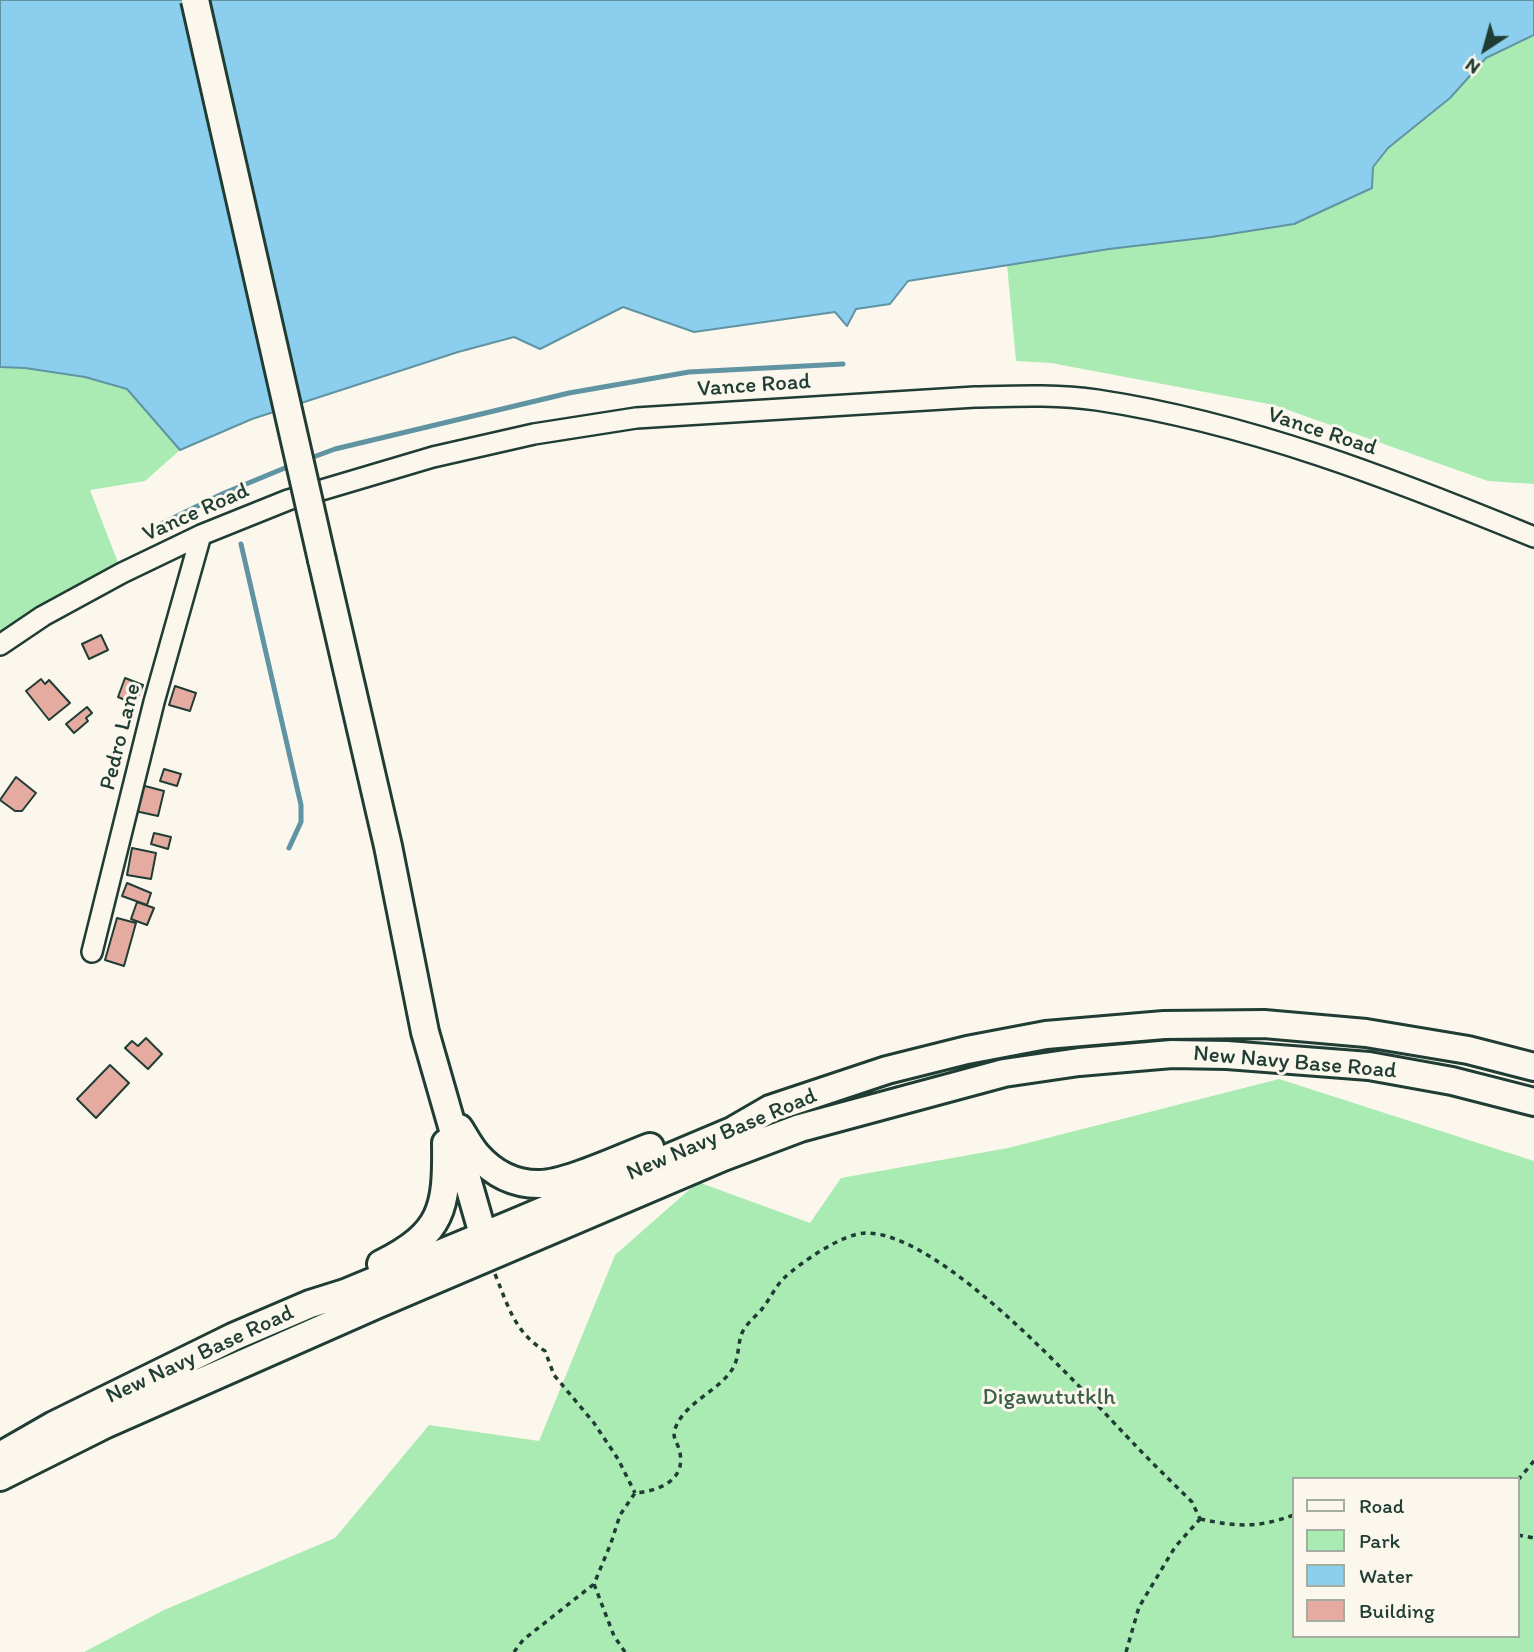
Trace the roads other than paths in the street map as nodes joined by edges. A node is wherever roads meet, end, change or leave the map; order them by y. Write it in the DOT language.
graph roads {
  1 [pos="195,0"];
  2 [pos="201,536"];
  3 [pos="1534,537"];
  4 [pos="0,645"];
  5 [pos="92,952"];
  6 [pos="1534,1067"];
  7 [pos="1534,1102"];
  8 [pos="445,1106"];
  9 [pos="769,1109"];
  10 [pos="486,1247"];
  11 [pos="310,1304"];
  12 [pos="0,1456"];
  13 [pos="0,1477"];
  1 -- 8 [label="main road, bridge"];
  2 -- 3 [label="street, Vance Road"];
  2 -- 4 [label="street, Vance Road"];
  2 -- 5 [label="street, Pedro Lane"];
  6 -- 9 [label="main road, New Navy Base Road"];
  7 -- 10 [label="main road, New Navy Base Road"];
  8 -- 9 [label="main road"];
  8 -- 10 [label="main road"];
  8 -- 11 [label="main road"];
  9 -- 10 [label="main road, New Navy Base Road"];
  10 -- 11 [label="main road, New Navy Base Road"];
  10 -- 13 [label="main road, New Navy Base Road"];
  11 -- 12 [label="main road, New Navy Base Road"];
}
